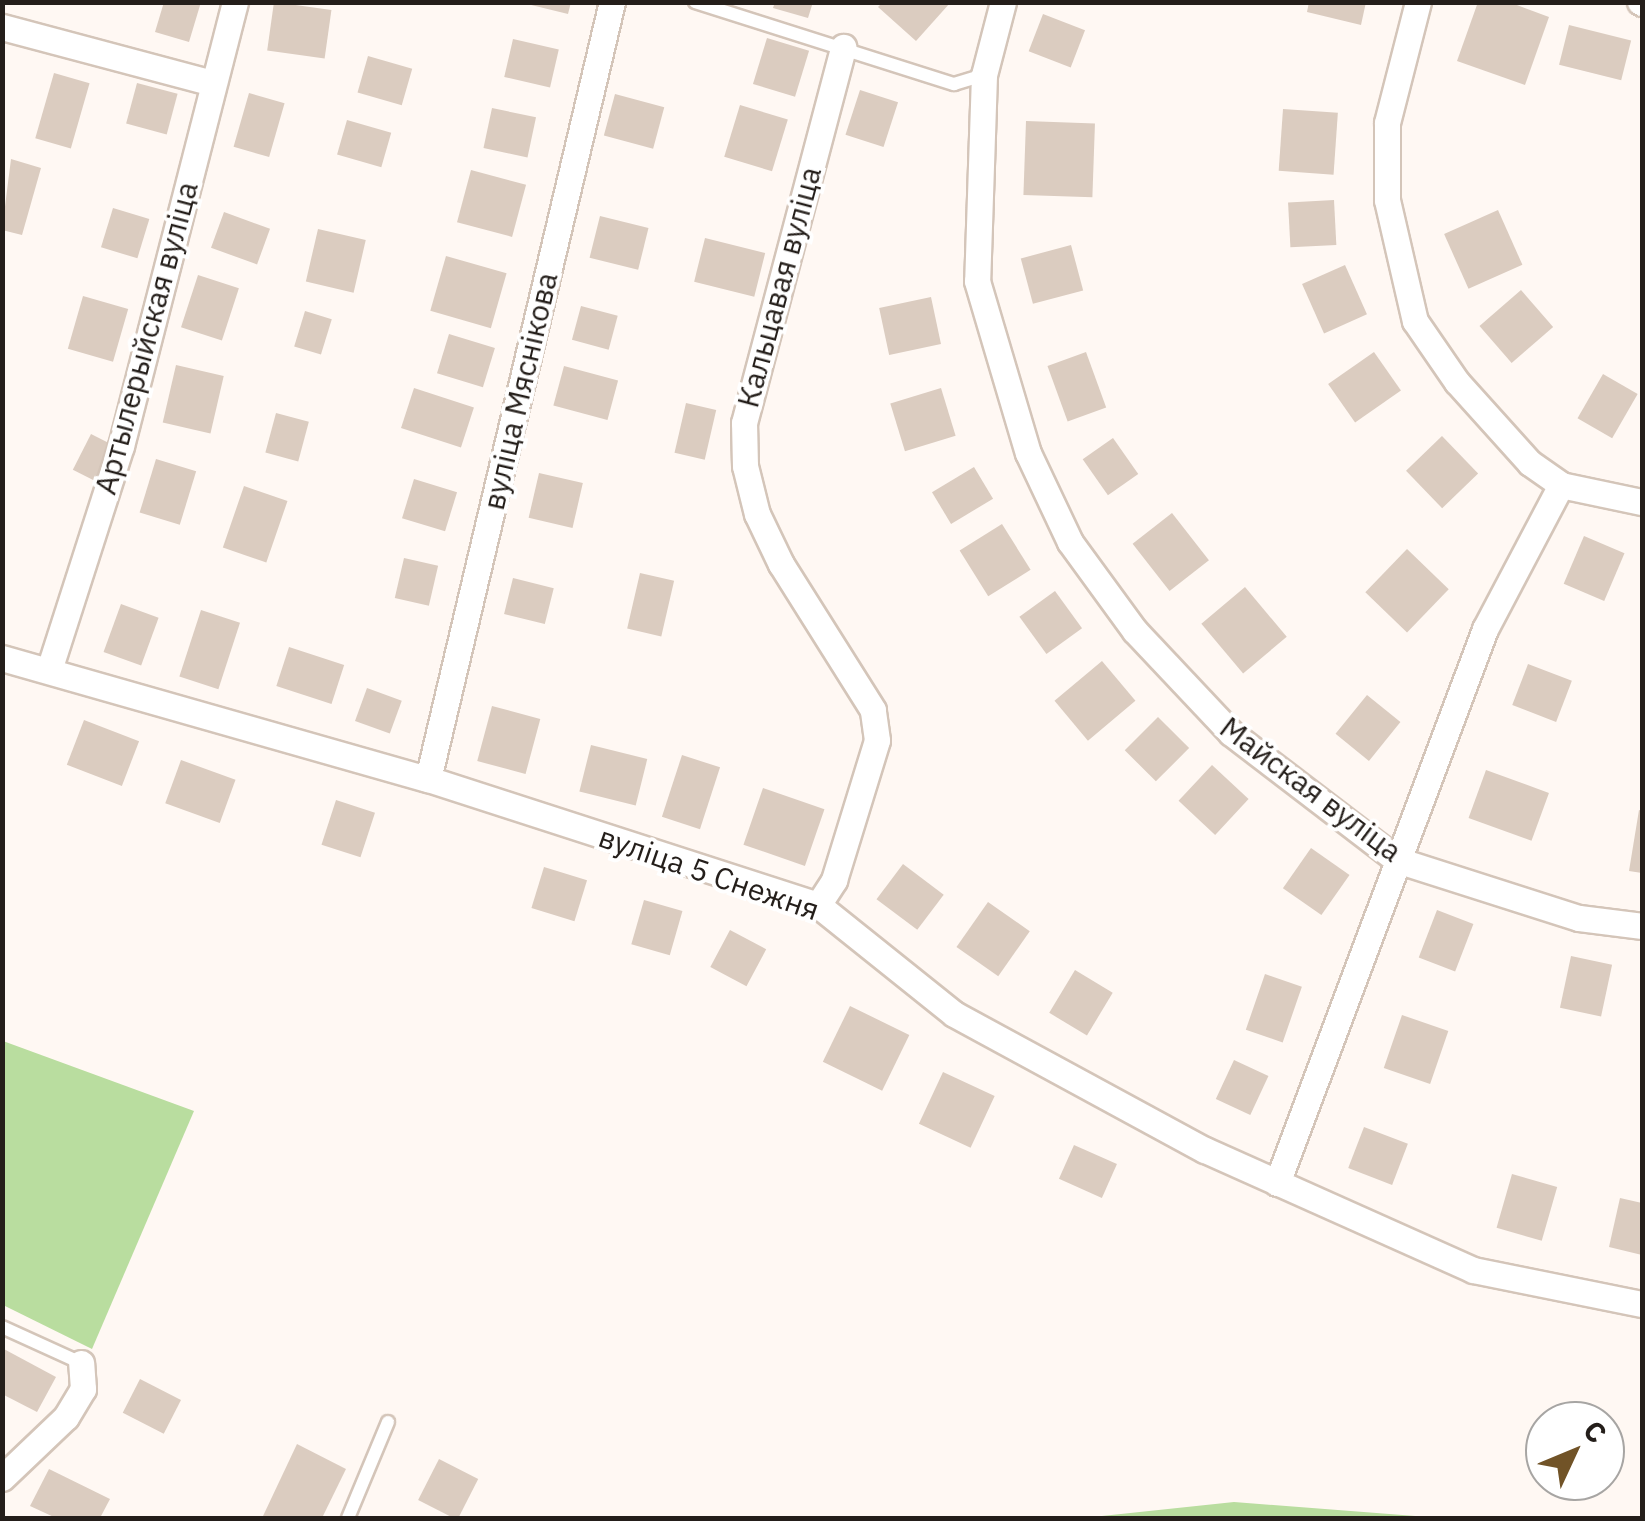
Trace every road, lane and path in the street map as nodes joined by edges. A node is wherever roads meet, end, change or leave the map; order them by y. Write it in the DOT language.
graph roads {
  1 [pos="234,2"];
  2 [pos="612,2"];
  3 [pos="696,2"];
  4 [pos="1002,2"];
  5 [pos="1418,2"];
  6 [pos="2,27"];
  7 [pos="843,47"];
  8 [pos="984,74"];
  9 [pos="212,84"];
  10 [pos="1561,484"];
  11 [pos="1642,502"];
  12 [pos="2,658"];
  13 [pos="50,670"];
  14 [pos="428,779"];
  15 [pos="1397,860"];
  16 [pos="818,905"];
  17 [pos="1642,926"];
  18 [pos="1277,1183"];
  19 [pos="1642,1304"];
  20 [pos="2,1327"];
  21 [pos="81,1363"];
  22 [pos="388,1422"];
  23 [pos="2,1478"];
  24 [pos="348,1518"];
  1 -- 9 [label="street, Артылерыйская вуліца"];
  2 -- 14 [label="street, вуліца Мяснікова"];
  3 -- 7 [label="lane"];
  4 -- 8 [label="street, Майская вуліца"];
  5 -- 10 [label="street"];
  6 -- 9 [label="street"];
  7 -- 8 [label="lane"];
  7 -- 16 [label="street, Кальцавая вуліца"];
  8 -- 15 [label="street, Майская вуліца"];
  9 -- 13 [label="street, Артылерыйская вуліца"];
  10 -- 11 [label="street"];
  10 -- 15 [label="street"];
  12 -- 13 [label="street, вуліца 5 Снежня"];
  13 -- 14 [label="street, вуліца 5 Снежня"];
  14 -- 16 [label="street, вуліца 5 Снежня"];
  15 -- 17 [label="street, Майская вуліца"];
  15 -- 18 [label="street"];
  16 -- 18 [label="street, вуліца 5 Снежня"];
  18 -- 19 [label="street, вуліца 5 Снежня"];
  20 -- 21 [label="lane"];
  21 -- 23 [label="street"];
  22 -- 24 [label="lane"];
}
